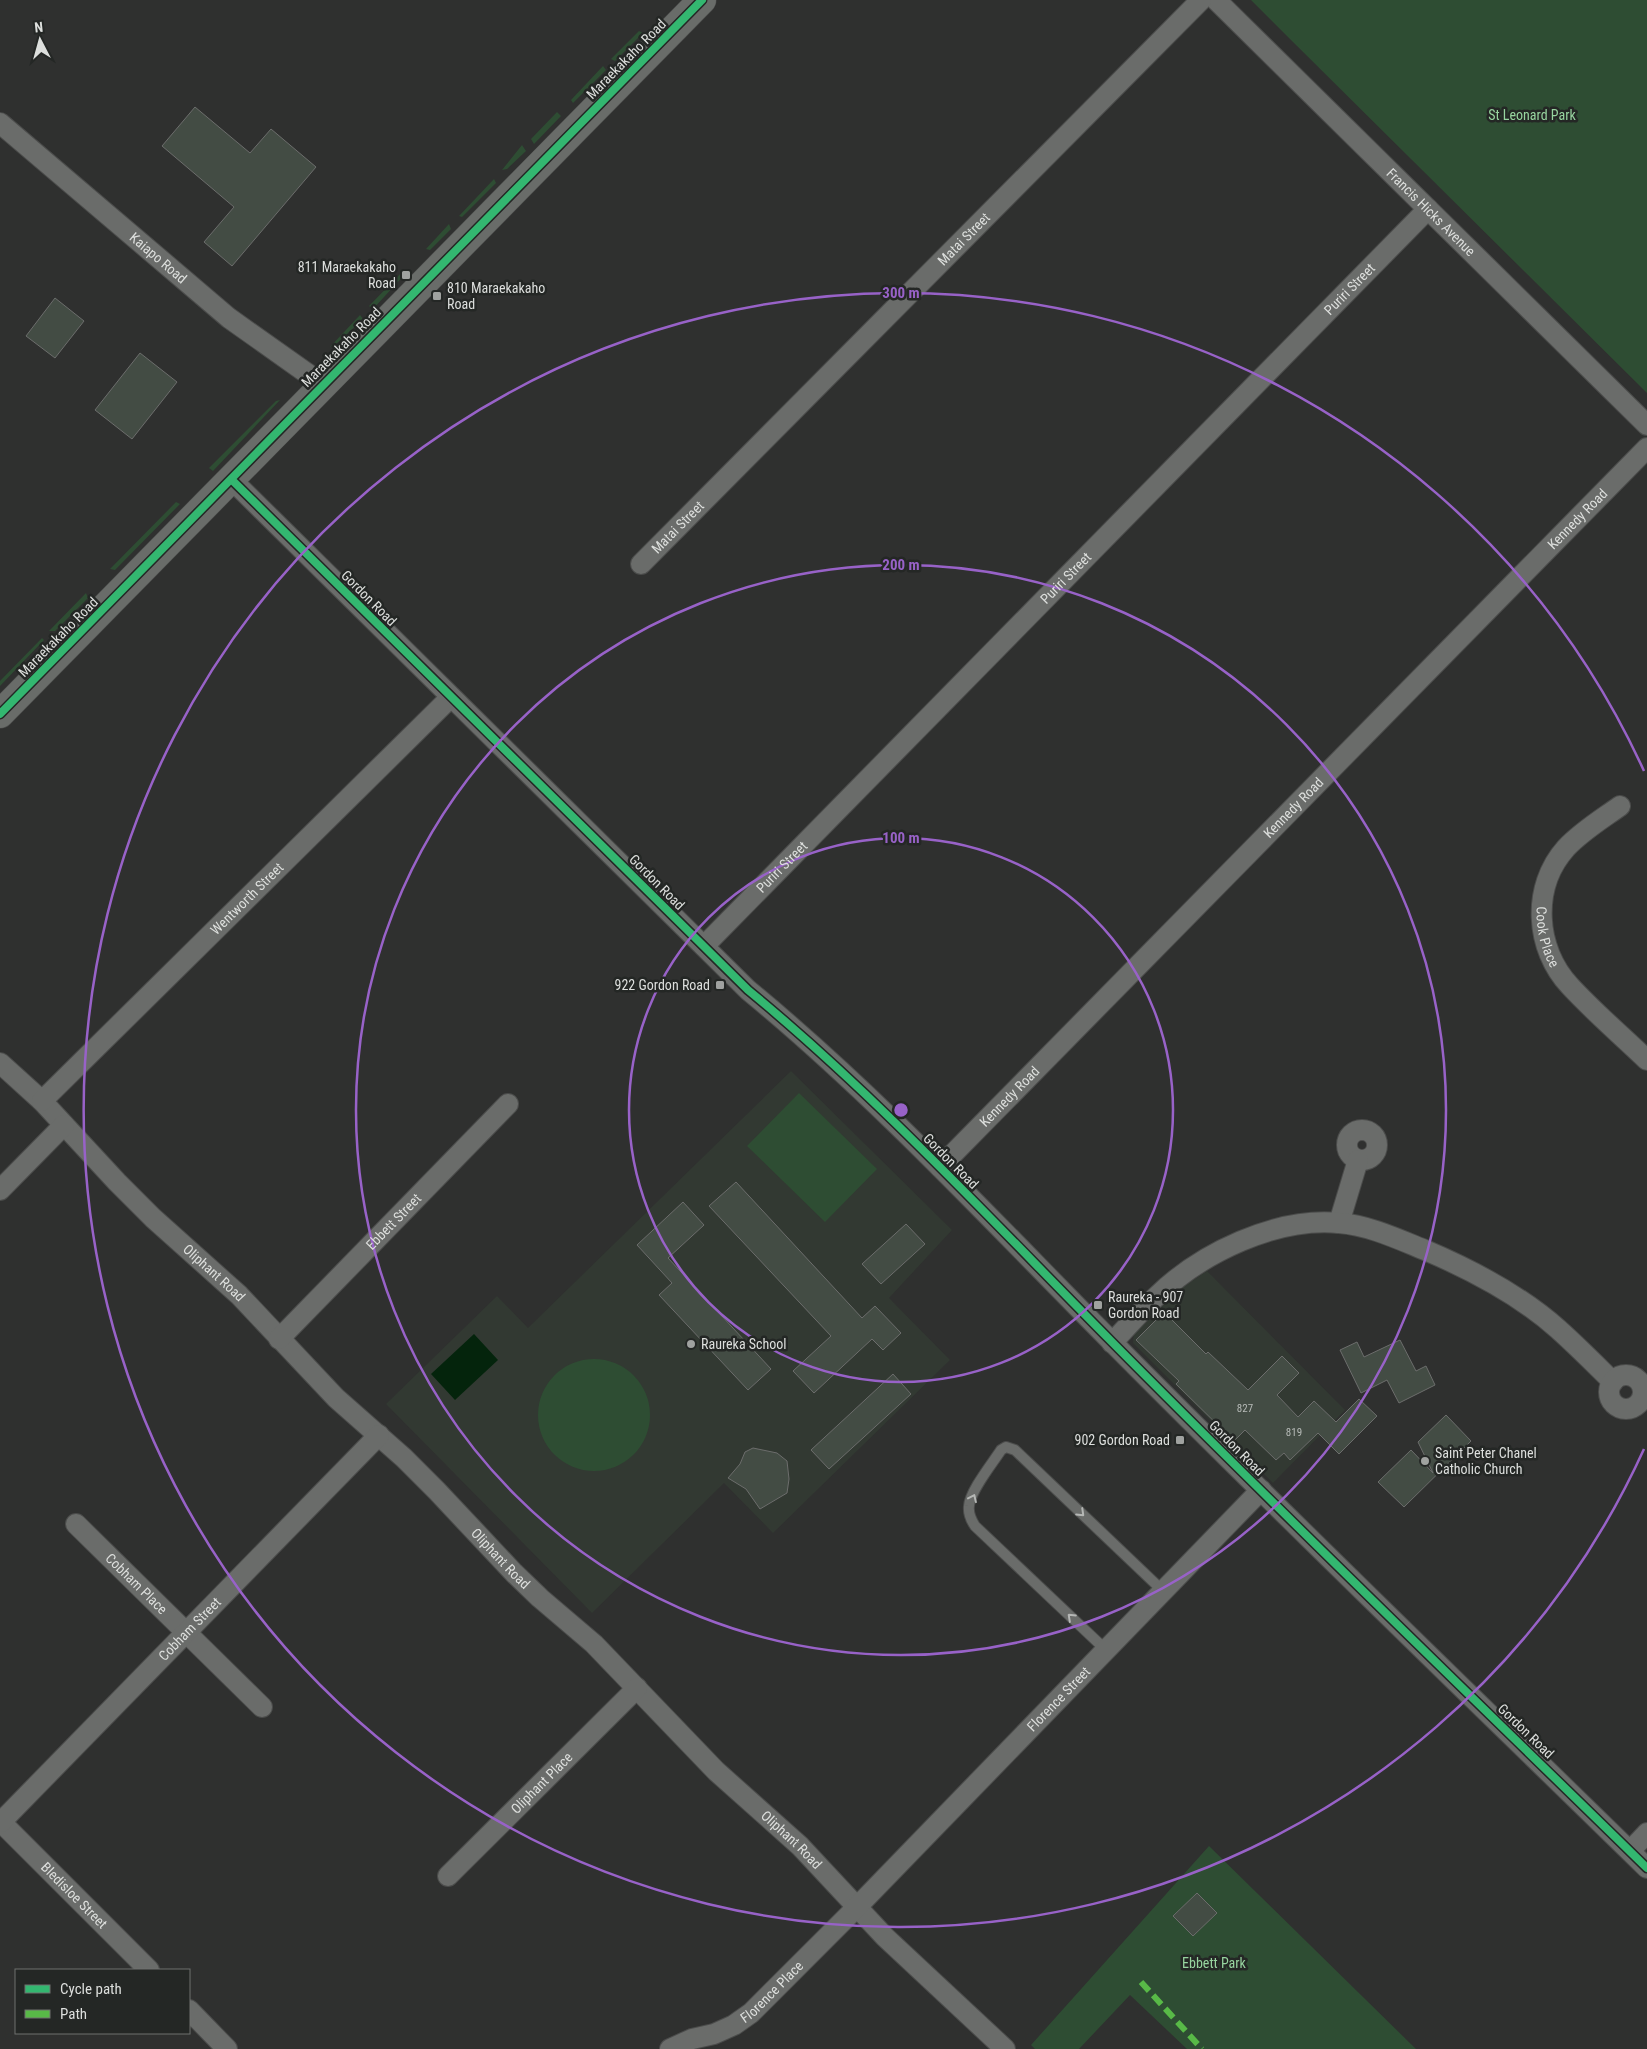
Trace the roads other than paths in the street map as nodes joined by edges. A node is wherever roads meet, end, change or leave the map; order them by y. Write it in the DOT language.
graph roads {
  1 [pos="702,0"];
  2 [pos="1201,0"];
  3 [pos="1216,0"];
  4 [pos="0,123"];
  5 [pos="1428,209"];
  6 [pos="320,386"];
  7 [pos="1647,425"];
  8 [pos="1647,448"];
  9 [pos="231,479"];
  10 [pos="640,564"];
  11 [pos="451,697"];
  12 [pos="0,714"];
  13 [pos="1620,806"];
  14 [pos="704,946"];
  15 [pos="1647,1060"];
  16 [pos="0,1063"];
  17 [pos="42,1101"];
  18 [pos="508,1104"];
  19 [pos="64,1125"];
  20 [pos="1358,1160"];
  21 [pos="940,1167"];
  22 [pos="0,1190"];
  23 [pos="1339,1223"];
  24 [pos="279,1339"];
  25 [pos="1112,1343"];
  26 [pos="1613,1382"];
  27 [pos="379,1435"];
  28 [pos="1262,1490"];
  29 [pos="76,1524"];
  30 [pos="1163,1591"];
  31 [pos="187,1632"];
  32 [pos="1106,1650"];
  33 [pos="637,1688"];
  34 [pos="262,1707"];
  35 [pos="1,1821"];
  36 [pos="1647,1833"];
  37 [pos="1630,1851"];
  38 [pos="1647,1868"];
  39 [pos="448,1876"];
  40 [pos="856,1908"];
  41 [pos="148,1969"];
  42 [pos="190,2011"];
  43 [pos="227,2049"];
  44 [pos="670,2049"];
  45 [pos="1005,2049"];
  1 -- 6 [label="main road, Maraekakaho Road"];
  2 -- 10 [label="street, Matai Street"];
  3 -- 5 [label="street, Francis Hicks Avenue"];
  4 -- 6 [label="street, Kaiapo Road"];
  5 -- 7 [label="street, Francis Hicks Avenue"];
  5 -- 14 [label="street, Puriri Street"];
  6 -- 9 [label="main road, Maraekakaho Road"];
  8 -- 21 [label="street, Kennedy Road"];
  9 -- 11 [label="street, Gordon Road"];
  9 -- 12 [label="main road, Maraekakaho Road"];
  11 -- 14 [label="street, Gordon Road"];
  11 -- 17 [label="street, Wentworth Street"];
  13 -- 15 [label="street, Cook Place"];
  14 -- 21 [label="street, Gordon Road"];
  16 -- 17 [label="street, Oliphant Road"];
  17 -- 19 [label="street, Oliphant Road"];
  18 -- 24 [label="street, Ebbett Street"];
  19 -- 22 [label="street"];
  19 -- 24 [label="street, Oliphant Road"];
  20 -- 23 [label="street"];
  21 -- 25 [label="street, Gordon Road"];
  23 -- 25 [label="street"];
  23 -- 26 [label="street"];
  24 -- 27 [label="street, Oliphant Road"];
  25 -- 28 [label="street, Gordon Road"];
  27 -- 31 [label="street, Cobham Street"];
  27 -- 33 [label="street, Oliphant Road"];
  28 -- 30 [label="street, Florence Street"];
  28 -- 37 [label="street, Gordon Road"];
  29 -- 31 [label="street, Cobham Place"];
  30 -- 32 [label="street, Florence Street"];
  32 -- 30 [label="lane, one-way"];
  31 -- 34 [label="street, Cobham Place"];
  31 -- 35 [label="street, Cobham Street"];
  32 -- 40 [label="street, Florence Street"];
  33 -- 39 [label="street, Oliphant Place"];
  33 -- 40 [label="street, Oliphant Road"];
  35 -- 41 [label="street, Bledisloe Street"];
  36 -- 37 [label="street"];
  37 -- 38 [label="street, Gordon Road"];
  40 -- 44 [label="street, Florence Place"];
  40 -- 45 [label="street, Oliphant Road"];
  42 -- 43 [label="street"];
}
